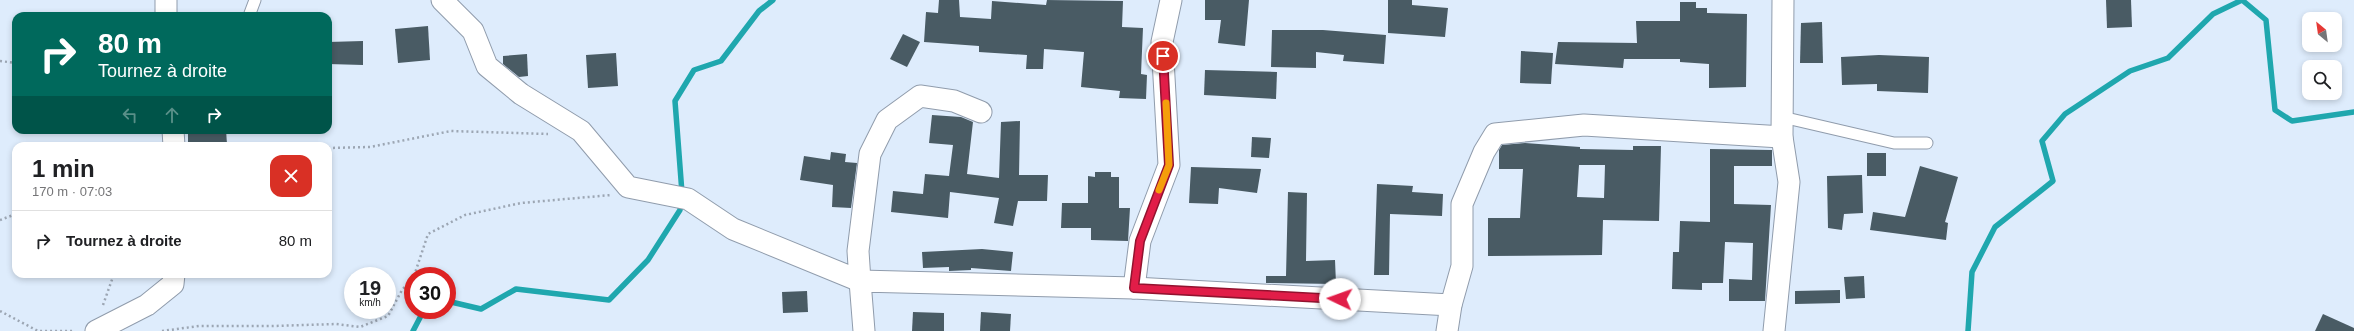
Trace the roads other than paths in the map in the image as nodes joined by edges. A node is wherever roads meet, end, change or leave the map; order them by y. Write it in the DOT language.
graph roads {
  1 [pos="166,0"];
  2 [pos="255,0"];
  3 [pos="442,0"];
  4 [pos="1171,0"];
  5 [pos="1783,0"];
  6 [pos="166,12"];
  7 [pos="251,12"];
  8 [pos="981,112"];
  9 [pos="1782,127"];
  10 [pos="1927,143"];
  11 [pos="174,278"];
  12 [pos="860,281"];
  13 [pos="1134,288"];
  14 [pos="1450,305"];
  15 [pos="96,331"];
  16 [pos="864,331"];
  17 [pos="1447,331"];
  18 [pos="1774,331"];
  1 -- 6 [label="street"];
  2 -- 7 [label="lane"];
  3 -- 12 [label="street"];
  4 -- 13 [label="street"];
  5 -- 9 [label="street"];
  8 -- 12 [label="street"];
  9 -- 10 [label="lane"];
  9 -- 14 [label="street"];
  9 -- 18 [label="street"];
  11 -- 15 [label="street"];
  12 -- 13 [label="street"];
  12 -- 16 [label="street"];
  13 -- 14 [label="street"];
  14 -- 17 [label="street"];
}
